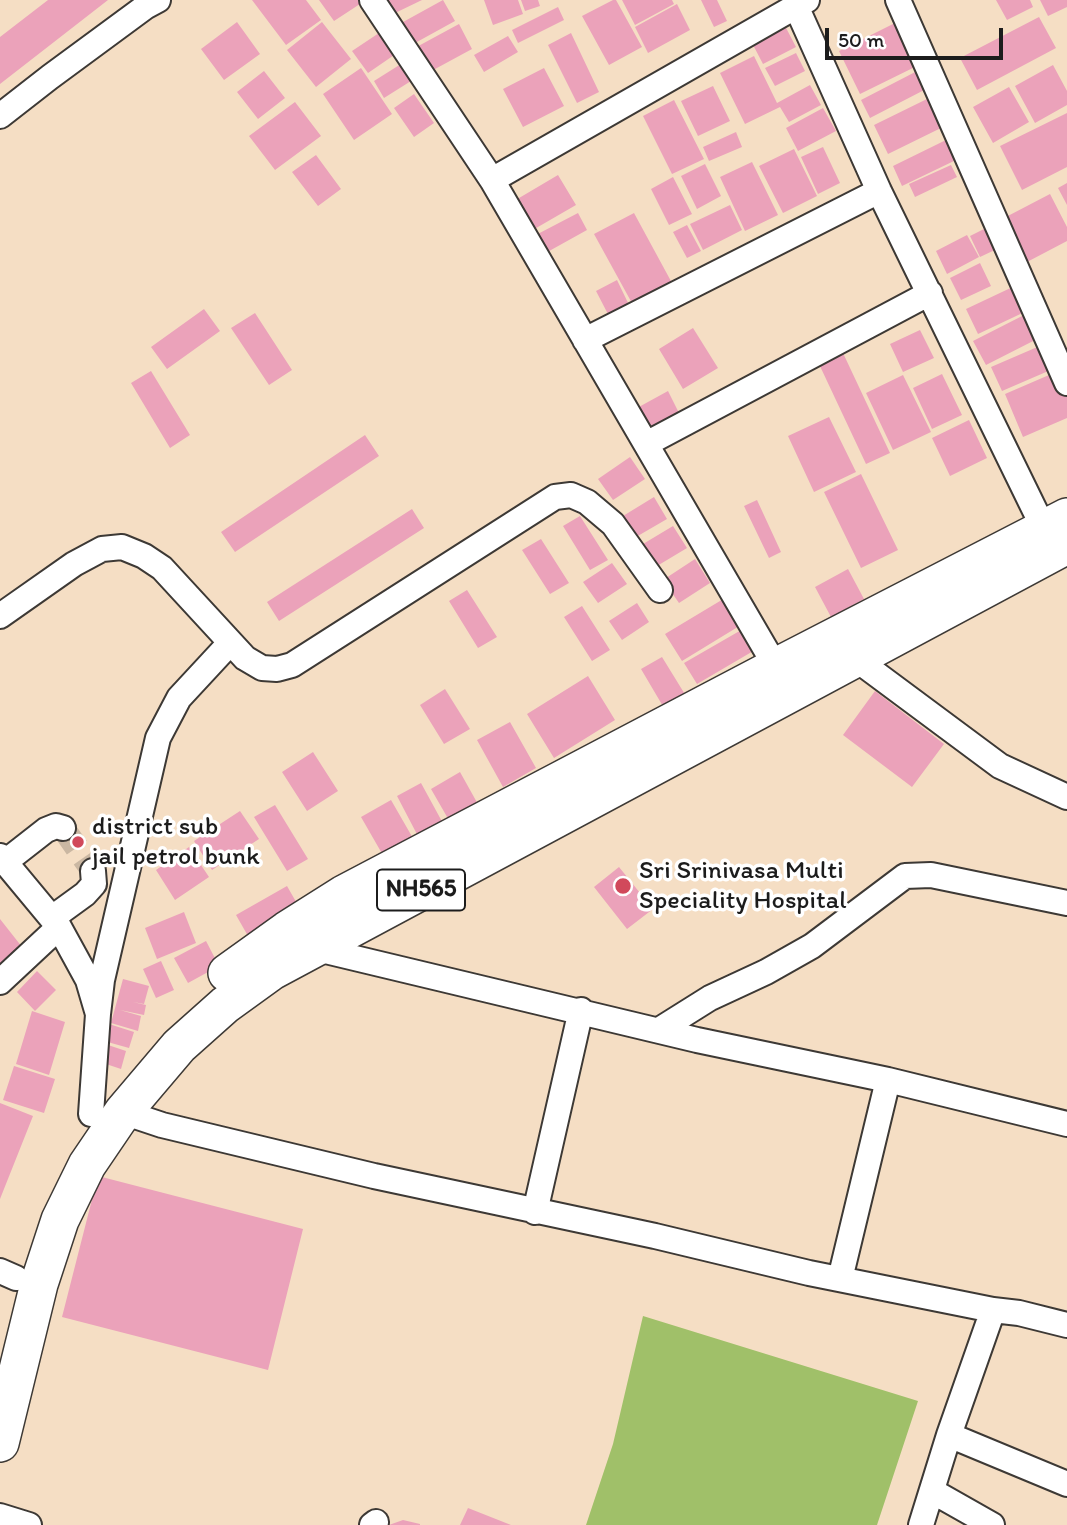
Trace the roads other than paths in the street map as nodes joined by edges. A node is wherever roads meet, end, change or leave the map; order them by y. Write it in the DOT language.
graph roads {
  1 [pos="158,0"];
  2 [pos="372,0"];
  3 [pos="898,0"];
  4 [pos="801,3"];
  5 [pos="0,116"];
  6 [pos="492,180"];
  7 [pos="879,191"];
  8 [pos="930,293"];
  9 [pos="585,340"];
  10 [pos="1067,383"];
  11 [pos="646,444"];
  12 [pos="1059,530"];
  13 [pos="660,590"];
  14 [pos="0,616"];
  15 [pos="230,643"];
  16 [pos="856,659"];
  17 [pos="776,667"];
  18 [pos="1067,797"];
  19 [pos="64,828"];
  20 [pos="3,859"];
  21 [pos="93,871"];
  22 [pos="1067,904"];
  23 [pos="56,923"];
  24 [pos="313,948"];
  25 [pos="0,982"];
  26 [pos="580,1010"];
  27 [pos="98,1014"];
  28 [pos="659,1030"];
  29 [pos="888,1080"];
  30 [pos="107,1113"];
  31 [pos="1067,1124"];
  32 [pos="535,1212"];
  33 [pos="8,1275"];
  34 [pos="841,1279"];
  35 [pos="993,1310"];
  36 [pos="1067,1325"];
  37 [pos="0,1343"];
  38 [pos="949,1435"];
  39 [pos="0,1443"];
  40 [pos="1067,1484"];
  41 [pos="932,1491"];
  42 [pos="0,1516"];
  43 [pos="29,1525"];
  44 [pos="921,1525"];
  45 [pos="992,1525"];
  1 -- 5 [label="street"];
  2 -- 6 [label="street"];
  3 -- 10 [label="street"];
  4 -- 6 [label="street"];
  4 -- 7 [label="street"];
  6 -- 9 [label="street"];
  7 -- 8 [label="street"];
  7 -- 9 [label="street"];
  8 -- 11 [label="street"];
  8 -- 12 [label="street"];
  9 -- 11 [label="street"];
  11 -- 17 [label="street"];
  12 -- 16 [label="highway, NH565"];
  12 -- 17 [label="highway, NH565"];
  13 -- 15 [label="street"];
  14 -- 15 [label="street"];
  15 -- 27 [label="street"];
  16 -- 18 [label="street"];
  16 -- 24 [label="highway, NH565"];
  17 -- 30 [label="highway, NH565"];
  19 -- 20 [label="street"];
  20 -- 23 [label="street"];
  21 -- 23 [label="street"];
  22 -- 28 [label="street"];
  23 -- 25 [label="street"];
  23 -- 27 [label="street"];
  24 -- 26 [label="street"];
  24 -- 30 [label="highway, NH565"];
  26 -- 28 [label="street"];
  26 -- 32 [label="street"];
  27 -- 30 [label="street"];
  28 -- 29 [label="street"];
  29 -- 31 [label="street"];
  29 -- 34 [label="street"];
  30 -- 32 [label="street"];
  30 -- 33 [label="highway, NH565"];
  30 -- 39 [label="highway, NH565"];
  32 -- 34 [label="street"];
  33 -- 37 [label="highway, NH565"];
  34 -- 35 [label="street"];
  35 -- 36 [label="street"];
  35 -- 38 [label="street"];
  38 -- 40 [label="street"];
  38 -- 41 [label="street"];
  41 -- 44 [label="street"];
  41 -- 45 [label="street"];
  42 -- 43 [label="street"];
}
